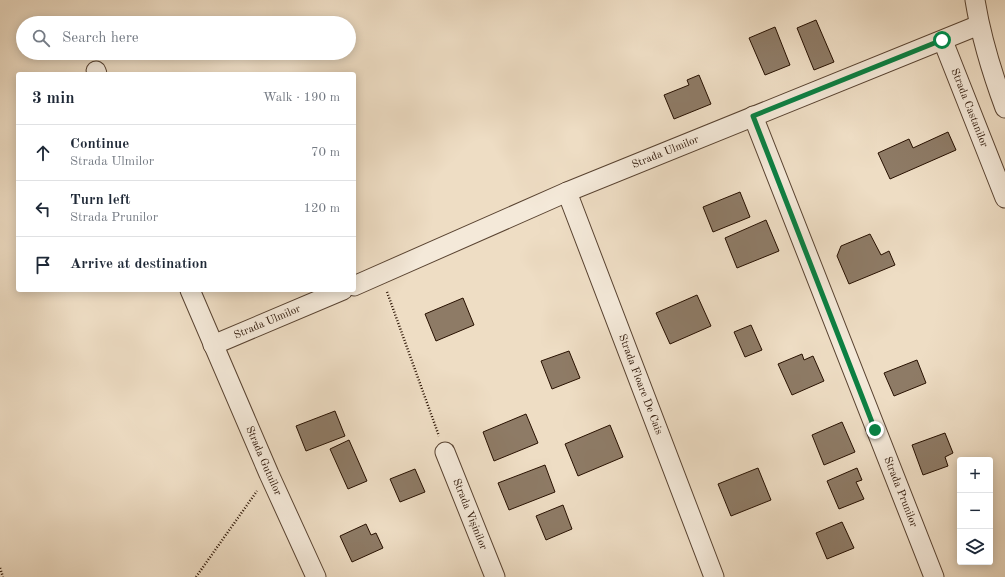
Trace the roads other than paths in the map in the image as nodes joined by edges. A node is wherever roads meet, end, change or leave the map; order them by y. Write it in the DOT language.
graph roads {
  1 [pos="975,0"];
  2 [pos="979,25"];
  3 [pos="942,40"];
  4 [pos="1005,108"];
  5 [pos="753,116"];
  6 [pos="567,192"];
  7 [pos="1005,198"];
  8 [pos="356,285"];
  9 [pos="191,292"];
  10 [pos="338,292"];
  11 [pos="213,345"];
  12 [pos="445,452"];
  13 [pos="316,577"];
  14 [pos="495,577"];
  15 [pos="714,577"];
  16 [pos="934,577"];
  1 -- 2 [label="street"];
  2 -- 3 [label="street, Strada Ulmilor"];
  2 -- 4 [label="street"];
  3 -- 5 [label="street, Strada Ulmilor"];
  3 -- 7 [label="street, Strada Castanilor"];
  5 -- 6 [label="street, Strada Ulmilor"];
  5 -- 16 [label="street, Strada Prunilor"];
  6 -- 8 [label="street, Strada Ulmilor"];
  6 -- 15 [label="street, Strada Floare De Cais"];
  9 -- 11 [label="street, Strada Gutuilor"];
  10 -- 11 [label="street, Strada Ulmilor"];
  11 -- 13 [label="street, Strada Gutuilor"];
  12 -- 14 [label="street, Strada Vișinilor"];
}
